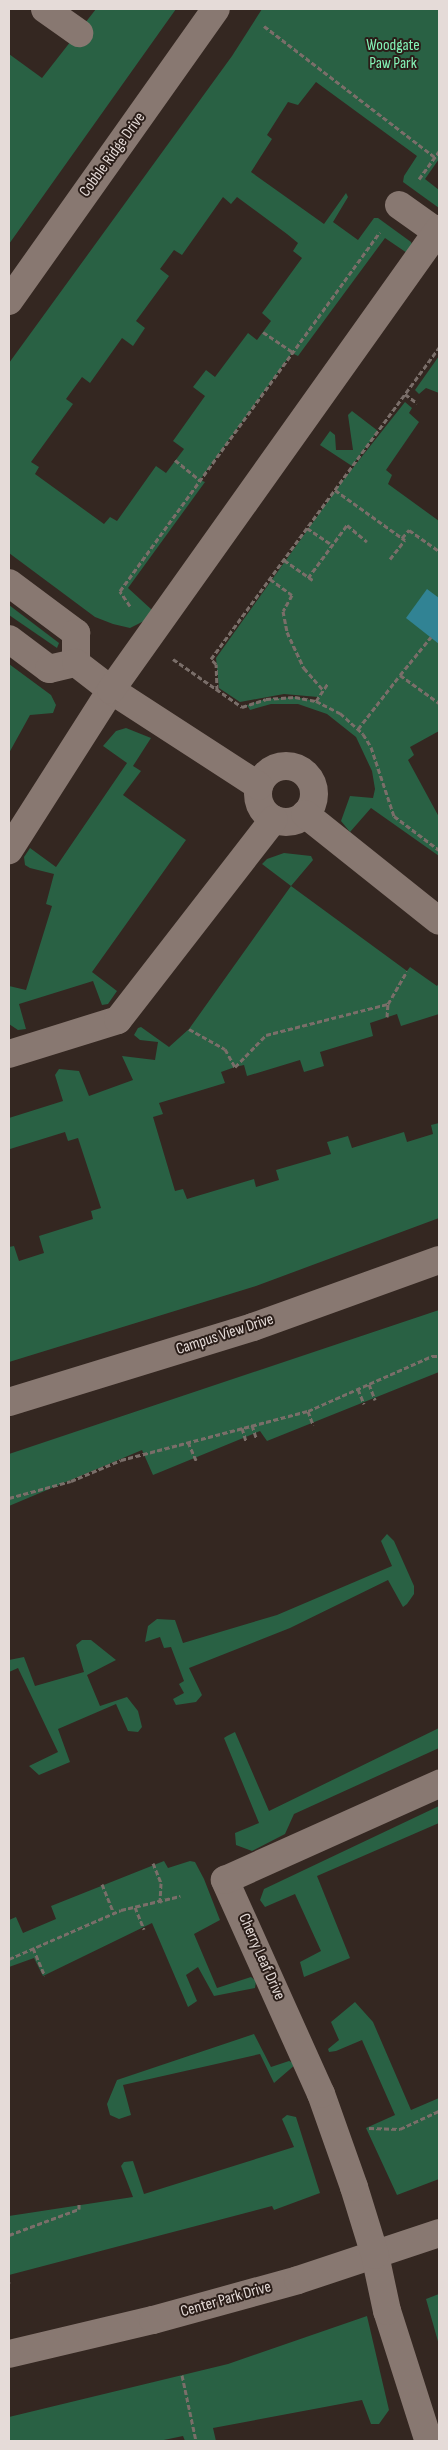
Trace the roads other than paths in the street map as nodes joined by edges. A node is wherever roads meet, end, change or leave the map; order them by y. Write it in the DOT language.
graph roads {
  1 [pos="45,9"];
  2 [pos="216,9"];
  3 [pos="79,32"];
  4 [pos="392,215"];
  5 [pos="438,231"];
  6 [pos="9,301"];
  7 [pos="9,583"];
  8 [pos="9,639"];
  9 [pos="76,663"];
  10 [pos="111,690"];
  11 [pos="259,786"];
  12 [pos="305,814"];
  13 [pos="274,819"];
  14 [pos="9,850"];
  15 [pos="439,921"];
  16 [pos="9,1054"];
  17 [pos="439,1260"];
  18 [pos="9,1402"];
  19 [pos="439,1784"];
  20 [pos="439,2233"];
  21 [pos="375,2255"];
  22 [pos="9,2354"];
  23 [pos="427,2436"];
  1 -- 3 [label="street"];
  2 -- 6 [label="street, Cobble Ridge Drive"];
  4 -- 5 [label="street"];
  5 -- 10 [label="street"];
  7 -- 9 [label="street"];
  8 -- 9 [label="street"];
  9 -- 10 [label="street"];
  10 -- 11 [label="street"];
  10 -- 14 [label="street"];
  11 -- 12 [label="street"];
  11 -- 13 [label="street"];
  12 -- 13 [label="street"];
  12 -- 15 [label="street"];
  13 -- 16 [label="street"];
  17 -- 18 [label="street, Campus View Drive"];
  19 -- 21 [label="street, Cherry Leaf Drive"];
  20 -- 21 [label="street, Center Park Drive"];
  21 -- 22 [label="street, Center Park Drive"];
  21 -- 23 [label="street"];
}
